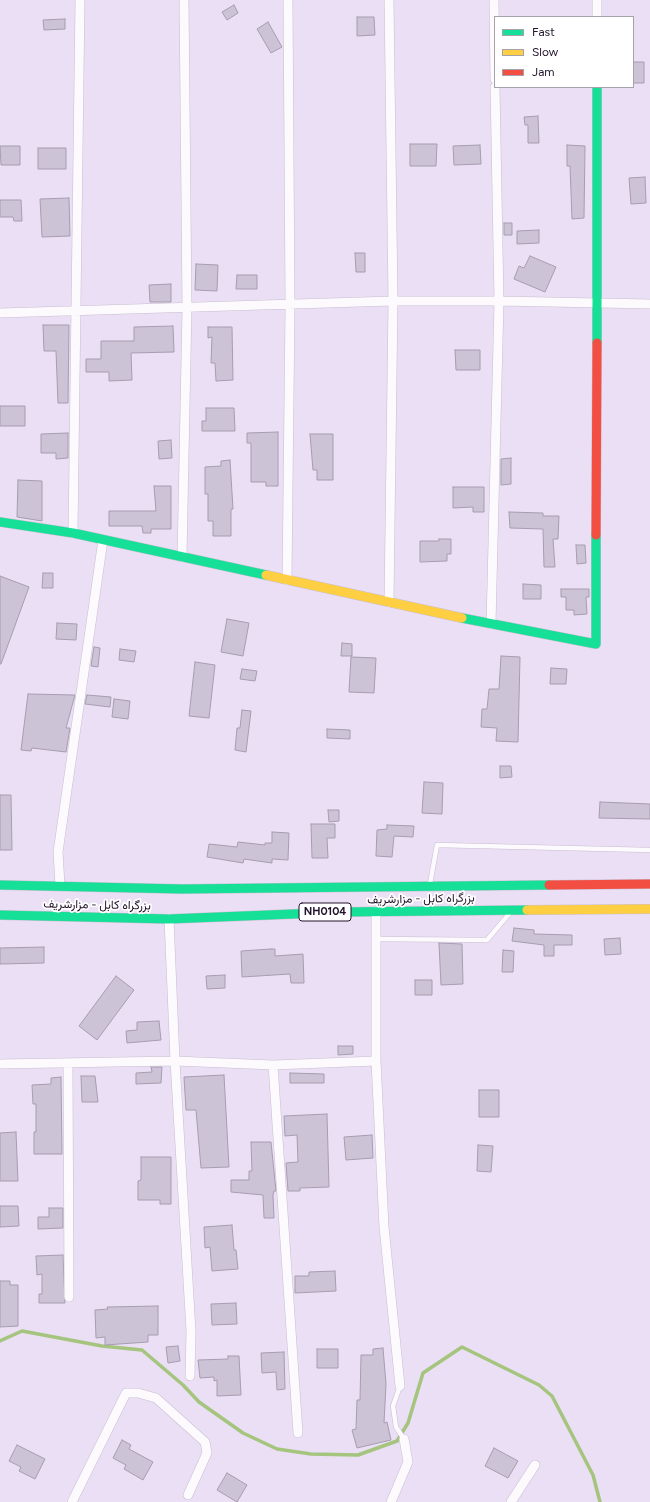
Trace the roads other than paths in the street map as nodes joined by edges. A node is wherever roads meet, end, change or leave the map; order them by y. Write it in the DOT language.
graph roads {
  1 [pos="80,0"];
  2 [pos="184,0"];
  3 [pos="288,0"];
  4 [pos="389,0"];
  5 [pos="494,0"];
  6 [pos="597,0"];
  7 [pos="494,16"];
  8 [pos="597,16"];
  9 [pos="495,88"];
  10 [pos="597,88"];
  11 [pos="393,301"];
  12 [pos="499,301"];
  13 [pos="597,304"];
  14 [pos="650,304"];
  15 [pos="290,306"];
  16 [pos="187,308"];
  17 [pos="76,312"];
  18 [pos="0,313"];
  19 [pos="0,522"];
  20 [pos="73,533"];
  21 [pos="104,540"];
  22 [pos="182,557"];
  23 [pos="287,580"];
  24 [pos="389,602"];
  25 [pos="492,624"];
  26 [pos="650,850"];
  27 [pos="650,884"];
  28 [pos="0,885"];
  29 [pos="60,885"];
  30 [pos="430,886"];
  31 [pos="650,909"];
  32 [pos="512,910"];
  33 [pos="376,911"];
  34 [pos="0,915"];
  35 [pos="169,919"];
  36 [pos="376,939"];
  37 [pos="175,1061"];
  38 [pos="376,1061"];
  39 [pos="0,1064"];
  40 [pos="68,1064"];
  41 [pos="274,1065"];
  42 [pos="69,1297"];
  43 [pos="190,1376"];
  44 [pos="400,1386"];
  45 [pos="298,1433"];
  46 [pos="404,1440"];
  47 [pos="535,1466"];
  48 [pos="188,1495"];
  49 [pos="72,1502"];
  50 [pos="391,1502"];
  51 [pos="511,1502"];
  1 -- 17 [label="street"];
  2 -- 16 [label="street"];
  3 -- 15 [label="street"];
  4 -- 11 [label="street"];
  5 -- 7 [label="street"];
  6 -- 8 [label="street"];
  9 -- 12 [label="street"];
  10 -- 13 [label="main road"];
  11 -- 12 [label="street"];
  11 -- 15 [label="street"];
  11 -- 24 [label="street"];
  12 -- 13 [label="street"];
  12 -- 25 [label="street"];
  13 -- 14 [label="street"];
  13 -- 25 [label="main road"];
  15 -- 16 [label="street"];
  15 -- 23 [label="street"];
  16 -- 17 [label="street"];
  16 -- 22 [label="street"];
  17 -- 18 [label="street"];
  17 -- 20 [label="street"];
  19 -- 20 [label="main road"];
  20 -- 21 [label="main road"];
  21 -- 22 [label="main road"];
  21 -- 29 [label="street"];
  22 -- 23 [label="main road"];
  23 -- 24 [label="main road"];
  24 -- 25 [label="main road"];
  26 -- 30 [label="lane"];
  27 -- 30 [label="main road, بزرگراه کابل - مزارشریف / NH0104"];
  28 -- 29 [label="main road, بزرگراه کابل - مزارشریف / NH0104"];
  29 -- 30 [label="main road, بزرگراه کابل - مزارشریف / NH0104"];
  31 -- 32 [label="main road, بزرگراه کابل - مزارشریف / NH0104"];
  32 -- 33 [label="main road, بزرگراه کابل - مزارشریف / NH0104"];
  32 -- 36 [label="lane"];
  33 -- 35 [label="main road, بزرگراه کابل - مزارشریف / NH0104"];
  33 -- 36 [label="street"];
  34 -- 35 [label="main road, بزرگراه کابل - مزارشریف / NH0104"];
  35 -- 37 [label="street"];
  36 -- 38 [label="street"];
  37 -- 40 [label="street"];
  37 -- 41 [label="street"];
  37 -- 43 [label="street"];
  38 -- 41 [label="street"];
  38 -- 44 [label="street"];
  39 -- 40 [label="street"];
  40 -- 42 [label="street"];
  41 -- 45 [label="street"];
  44 -- 46 [label="lane"];
  46 -- 50 [label="street"];
  47 -- 51 [label="street"];
  48 -- 49 [label="street"];
}
